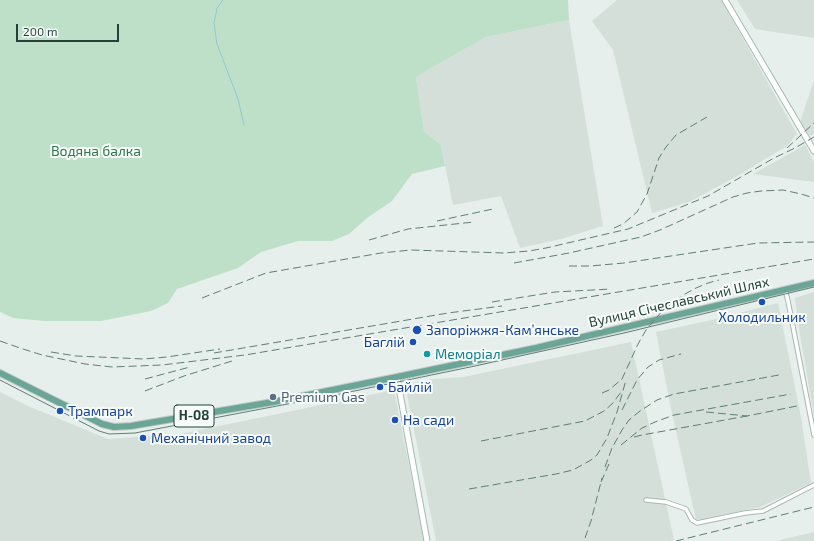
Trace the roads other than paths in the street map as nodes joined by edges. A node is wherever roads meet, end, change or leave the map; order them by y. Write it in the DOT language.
graph roads {
  1 [pos="725,0"];
  2 [pos="814,151"];
  3 [pos="814,282"];
  4 [pos="785,289"];
  5 [pos="0,373"];
  6 [pos="397,377"];
  7 [pos="814,435"];
  8 [pos="814,485"];
  9 [pos="646,500"];
  10 [pos="427,541"];
  1 -- 2 [label="main road"];
  3 -- 4 [label="main road, Вулиця Січеславський Шлях / Н-08"];
  4 -- 6 [label="main road, Вулиця Січеславський Шлях / Н-08"];
  4 -- 7 [label="street"];
  5 -- 6 [label="main road, Вулиця Січеславський Шлях / Н-08"];
  6 -- 10 [label="main road"];
  8 -- 9 [label="street"];
}
